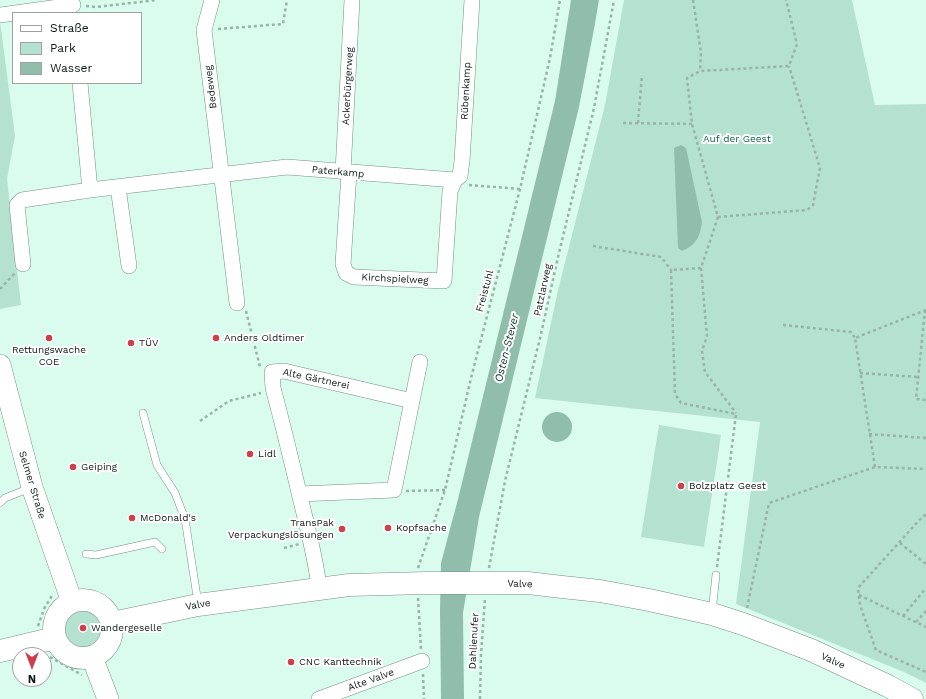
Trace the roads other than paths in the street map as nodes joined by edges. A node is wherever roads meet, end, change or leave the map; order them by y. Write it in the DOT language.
graph roads {
  1 [pos="212,0"];
  2 [pos="352,0"];
  3 [pos="472,0"];
  4 [pos="73,6"];
  5 [pos="24,12"];
  6 [pos="12,14"];
  7 [pos="0,15"];
  8 [pos="80,84"];
  9 [pos="346,172"];
  10 [pos="222,175"];
  11 [pos="455,180"];
  12 [pos="118,187"];
  13 [pos="90,190"];
  14 [pos="23,264"];
  15 [pos="129,266"];
  16 [pos="237,303"];
  17 [pos="420,362"];
  18 [pos="0,365"];
  19 [pos="412,401"];
  20 [pos="5,403"];
  21 [pos="142,413"];
  22 [pos="32,487"];
  23 [pos="299,494"];
  24 [pos="0,503"];
  25 [pos="162,549"];
  26 [pos="86,554"];
  27 [pos="716,575"];
  28 [pos="319,588"];
  29 [pos="72,602"];
  30 [pos="198,605"];
  31 [pos="712,614"];
  32 [pos="112,623"];
  33 [pos="55,638"];
  34 [pos="0,651"];
  35 [pos="92,657"];
  36 [pos="422,661"];
  37 [pos="108,699"];
  38 [pos="319,699"];
  39 [pos="912,699"];
  1 -- 10 [label="street, Bedeweg"];
  2 -- 9 [label="street, Ackerbürgerweg"];
  3 -- 11 [label="street, Rübenkamp"];
  4 -- 5 [label="street"];
  6 -- 7 [label="street"];
  8 -- 13 [label="street"];
  9 -- 10 [label="street, Paterkamp"];
  9 -- 11 [label="street, Paterkamp"];
  9 -- 11 [label="street, Kirchspielweg"];
  10 -- 12 [label="street, Paterkamp"];
  10 -- 16 [label="street"];
  12 -- 13 [label="street, Paterkamp"];
  12 -- 15 [label="street"];
  13 -- 14 [label="street, Paterkamp"];
  17 -- 19 [label="street"];
  18 -- 20 [label="main road, Selmer Straße"];
  19 -- 23 [label="street"];
  19 -- 23 [label="street, Alte Gärtnerei"];
  20 -- 22 [label="main road, Selmer Straße"];
  21 -- 30 [label="lane"];
  22 -- 24 [label="lane"];
  22 -- 29 [label="main road, Selmer Straße"];
  23 -- 28 [label="street, Alte Gärtnerei"];
  25 -- 26 [label="lane"];
  27 -- 31 [label="lane"];
  28 -- 30 [label="main road, Valve"];
  28 -- 31 [label="main road, Valve"];
  29 -- 32 [label="main road"];
  29 -- 33 [label="main road"];
  30 -- 32 [label="main road, Valve"];
  31 -- 39 [label="main road, Valve"];
  32 -- 35 [label="main road"];
  33 -- 34 [label="main road"];
  33 -- 35 [label="main road"];
  35 -- 37 [label="main road"];
  36 -- 38 [label="street, Alte Valve"];
}
